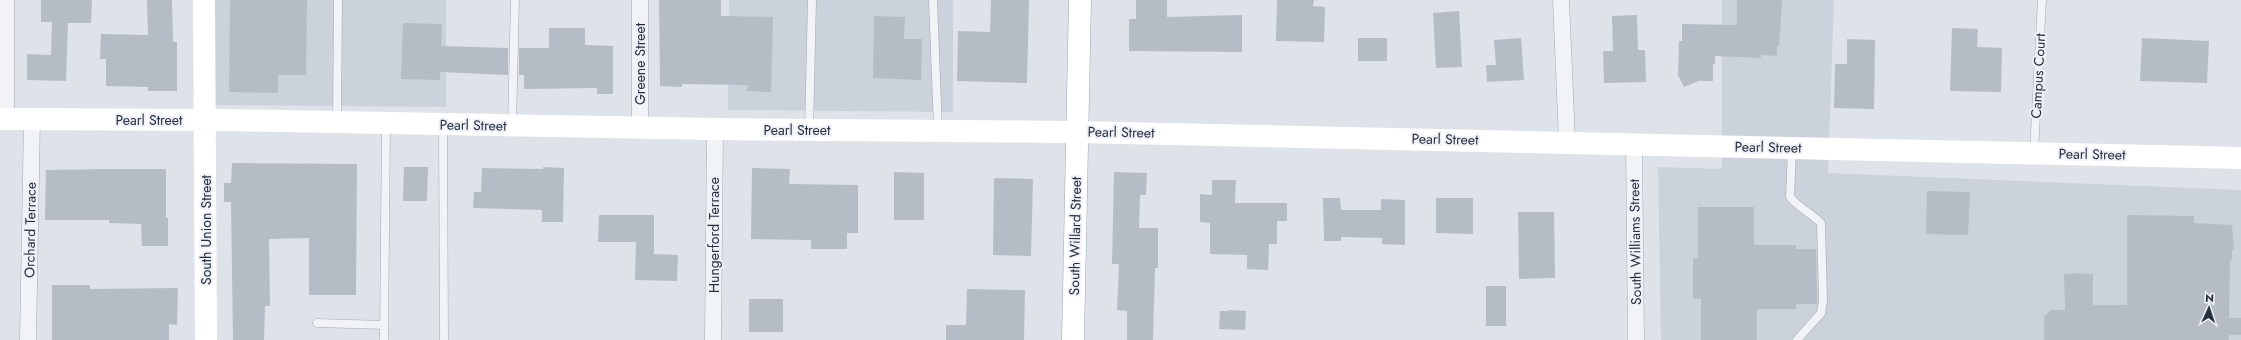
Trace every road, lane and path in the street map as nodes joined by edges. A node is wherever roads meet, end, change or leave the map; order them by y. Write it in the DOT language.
graph roads {
  1 [pos="6,0"];
  2 [pos="204,0"];
  3 [pos="338,0"];
  4 [pos="515,0"];
  5 [pos="640,0"];
  6 [pos="812,0"];
  7 [pos="933,0"];
  8 [pos="1080,0"];
  9 [pos="1561,0"];
  10 [pos="2042,0"];
  11 [pos="3,119"];
  12 [pos="32,119"];
  13 [pos="205,120"];
  14 [pos="337,122"];
  15 [pos="386,123"];
  16 [pos="443,124"];
  17 [pos="512,126"];
  18 [pos="640,128"];
  19 [pos="715,129"];
  20 [pos="809,130"];
  21 [pos="938,131"];
  22 [pos="1077,132"];
  23 [pos="1567,141"];
  24 [pos="1634,144"];
  25 [pos="1792,147"];
  26 [pos="2034,152"];
  27 [pos="2241,158"];
  28 [pos="317,323"];
  29 [pos="384,325"];
  30 [pos="28,340"];
  31 [pos="206,340"];
  32 [pos="384,340"];
  33 [pos="444,340"];
  34 [pos="714,340"];
  35 [pos="1073,340"];
  36 [pos="1636,340"];
  37 [pos="1797,340"];
  1 -- 11 [label="street"];
  2 -- 13 [label="main road, South Union Street"];
  3 -- 14 [label="lane"];
  4 -- 17 [label="lane"];
  5 -- 18 [label="street, Greene Street"];
  6 -- 20 [label="lane"];
  7 -- 21 [label="lane"];
  8 -- 22 [label="main road, South Willard Street"];
  9 -- 23 [label="street"];
  10 -- 26 [label="lane, Campus Court"];
  11 -- 12 [label="main road, Pearl Street"];
  12 -- 13 [label="main road, Pearl Street"];
  12 -- 30 [label="street, Orchard Terrace"];
  13 -- 14 [label="main road, Pearl Street"];
  13 -- 31 [label="main road, South Union Street"];
  14 -- 15 [label="main road, Pearl Street"];
  15 -- 16 [label="main road, Pearl Street"];
  15 -- 29 [label="lane"];
  16 -- 17 [label="main road, Pearl Street"];
  16 -- 33 [label="lane"];
  17 -- 18 [label="main road, Pearl Street"];
  18 -- 19 [label="main road, Pearl Street"];
  19 -- 20 [label="main road, Pearl Street"];
  19 -- 34 [label="street, Hungerford Terrace"];
  20 -- 21 [label="main road, Pearl Street"];
  21 -- 22 [label="main road, Pearl Street"];
  22 -- 23 [label="main road, Pearl Street"];
  22 -- 35 [label="main road, South Willard Street"];
  23 -- 24 [label="main road, Pearl Street"];
  24 -- 25 [label="main road, Pearl Street"];
  24 -- 36 [label="street, South Williams Street"];
  25 -- 26 [label="main road, Pearl Street"];
  25 -- 37 [label="lane"];
  26 -- 27 [label="main road, Pearl Street"];
  28 -- 29 [label="lane"];
  29 -- 32 [label="lane"];
}
